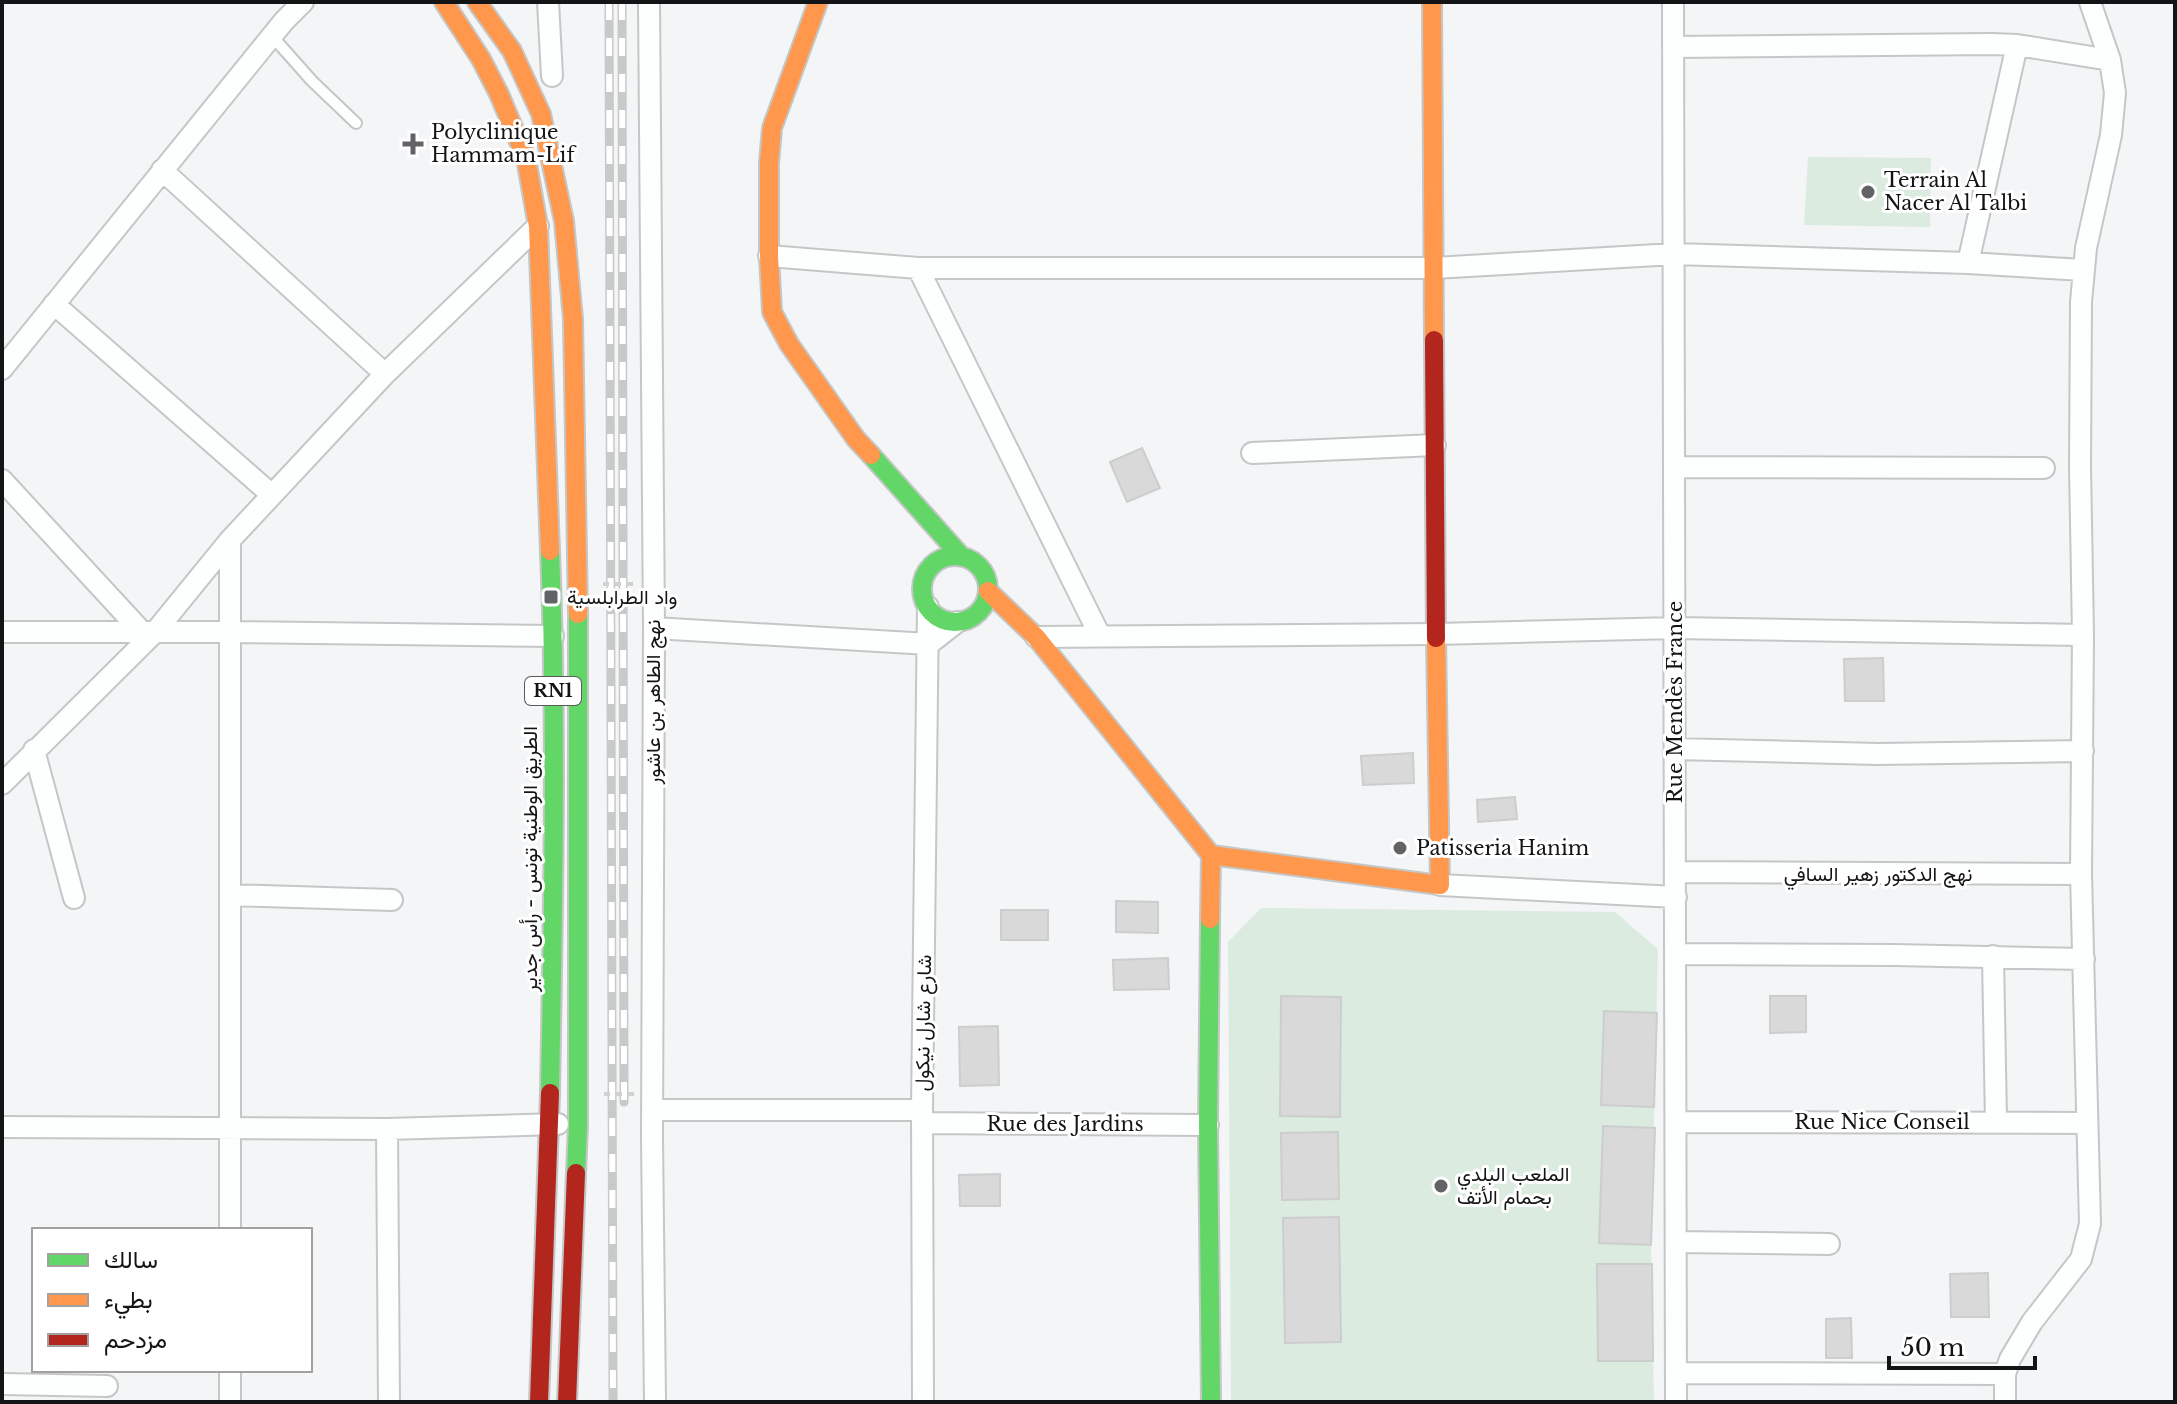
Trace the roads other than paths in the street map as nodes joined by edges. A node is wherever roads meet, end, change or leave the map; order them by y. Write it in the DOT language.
graph roads {
  1 [pos="295,2"];
  2 [pos="303,2"];
  3 [pos="444,2"];
  4 [pos="477,2"];
  5 [pos="548,2"];
  6 [pos="649,2"];
  7 [pos="818,2"];
  8 [pos="1432,2"];
  9 [pos="1673,2"];
  10 [pos="2090,2"];
  11 [pos="278,29"];
  12 [pos="2017,45"];
  13 [pos="1673,47"];
  14 [pos="2110,60"];
  15 [pos="552,76"];
  16 [pos="356,123"];
  17 [pos="162,170"];
  18 [pos="538,226"];
  19 [pos="1674,254"];
  20 [pos="769,256"];
  21 [pos="1968,263"];
  22 [pos="918,268"];
  23 [pos="1434,268"];
  24 [pos="2083,270"];
  25 [pos="54,304"];
  26 [pos="2,369"];
  27 [pos="385,374"];
  28 [pos="1435,445"];
  29 [pos="1252,453"];
  30 [pos="1675,467"];
  31 [pos="2044,468"];
  32 [pos="2,480"];
  33 [pos="272,495"];
  34 [pos="919,508"];
  35 [pos="230,540"];
  36 [pos="961,556"];
  37 [pos="926,574"];
  38 [pos="988,591"];
  39 [pos="928,607"];
  40 [pos="963,620"];
  41 [pos="654,628"];
  42 [pos="1675,628"];
  43 [pos="2,632"];
  44 [pos="148,632"];
  45 [pos="230,632"];
  46 [pos="1436,634"];
  47 [pos="2083,635"];
  48 [pos="553,636"];
  49 [pos="1100,636"];
  50 [pos="1036,637"];
  51 [pos="929,644"];
  52 [pos="1675,749"];
  53 [pos="34,750"];
  54 [pos="2083,751"];
  55 [pos="2,784"];
  56 [pos="1211,855"];
  57 [pos="1675,872"];
  58 [pos="2081,874"];
  59 [pos="1440,885"];
  60 [pos="230,895"];
  61 [pos="1676,897"];
  62 [pos="74,898"];
  63 [pos="392,900"];
  64 [pos="1675,954"];
  65 [pos="1993,956"];
  66 [pos="2084,959"];
  67 [pos="652,1110"];
  68 [pos="922,1116"];
  69 [pos="1676,1122"];
  70 [pos="1996,1122"];
  71 [pos="2087,1123"];
  72 [pos="549,1124"];
  73 [pos="578,1125"];
  74 [pos="1208,1125"];
  75 [pos="2,1127"];
  76 [pos="387,1129"];
  77 [pos="230,1130"];
  78 [pos="230,1228"];
  79 [pos="1676,1242"];
  80 [pos="1829,1244"];
  81 [pos="230,1372"];
  82 [pos="1676,1373"];
  83 [pos="2005,1374"];
  84 [pos="2,1384"];
  85 [pos="107,1386"];
  86 [pos="230,1402"];
  87 [pos="389,1402"];
  88 [pos="539,1402"];
  89 [pos="567,1402"];
  90 [pos="655,1402"];
  91 [pos="923,1402"];
  92 [pos="1210,1402"];
  93 [pos="1676,1402"];
  94 [pos="2005,1402"];
  1 -- 11 [label="street"];
  2 -- 11 [label="street"];
  3 -- 18 [label="main road, الطريق الوطنية تونس - رأس جدير / RN1"];
  4 -- 73 [label="main road, RN1"];
  5 -- 15 [label="street"];
  6 -- 41 [label="street, نهج الطاهر بن عاشور"];
  7 -- 20 [label="main road"];
  8 -- 23 [label="main road"];
  9 -- 13 [label="street, Rue Mendès France"];
  10 -- 14 [label="street"];
  11 -- 16 [label="lane"];
  11 -- 17 [label="street"];
  12 -- 13 [label="street"];
  12 -- 14 [label="street"];
  12 -- 21 [label="street"];
  13 -- 19 [label="street, Rue Mendès France"];
  14 -- 24 [label="street"];
  17 -- 25 [label="street"];
  17 -- 27 [label="street"];
  18 -- 27 [label="street"];
  18 -- 48 [label="main road, الطريق الوطنية تونس - رأس جدير / RN1"];
  19 -- 21 [label="street"];
  19 -- 23 [label="street"];
  19 -- 30 [label="street, Rue Mendès France"];
  20 -- 22 [label="street"];
  20 -- 34 [label="main road"];
  21 -- 24 [label="street"];
  22 -- 23 [label="street"];
  22 -- 49 [label="street"];
  23 -- 28 [label="main road"];
  24 -- 47 [label="street"];
  25 -- 26 [label="street"];
  25 -- 33 [label="street"];
  27 -- 33 [label="street"];
  28 -- 29 [label="street"];
  28 -- 46 [label="main road"];
  30 -- 31 [label="street"];
  30 -- 42 [label="street, Rue Mendès France"];
  32 -- 44 [label="street"];
  33 -- 35 [label="street"];
  34 -- 36 [label="main road"];
  34 -- 37 [label="main road"];
  35 -- 44 [label="street"];
  35 -- 45 [label="street"];
  36 -- 37 [label="main road"];
  36 -- 38 [label="main road"];
  37 -- 39 [label="main road"];
  38 -- 40 [label="main road"];
  38 -- 50 [label="main road"];
  39 -- 40 [label="main road"];
  39 -- 51 [label="street, شارع شارل نيكول"];
  40 -- 50 [label="main road"];
  40 -- 51 [label="street"];
  41 -- 51 [label="street"];
  41 -- 67 [label="street, نهج الطاهر بن عاشور"];
  42 -- 46 [label="street"];
  42 -- 47 [label="street"];
  42 -- 52 [label="street, Rue Mendès France"];
  43 -- 44 [label="street"];
  44 -- 45 [label="street"];
  44 -- 53 [label="street"];
  45 -- 48 [label="street"];
  45 -- 60 [label="street"];
  46 -- 49 [label="street"];
  46 -- 59 [label="main road"];
  47 -- 54 [label="street"];
  48 -- 72 [label="main road, الطريق الوطنية تونس - رأس جدير / RN1"];
  49 -- 50 [label="street"];
  50 -- 56 [label="main road"];
  51 -- 68 [label="street, شارع شارل نيكول"];
  52 -- 54 [label="street"];
  52 -- 57 [label="street, Rue Mendès France"];
  53 -- 55 [label="street"];
  53 -- 62 [label="street"];
  54 -- 58 [label="street"];
  56 -- 59 [label="main road"];
  56 -- 74 [label="main road"];
  57 -- 58 [label="street, نهج الدكتور زهير السافي"];
  57 -- 61 [label="street, Rue Mendès France"];
  58 -- 66 [label="street"];
  59 -- 61 [label="street"];
  60 -- 63 [label="street"];
  60 -- 77 [label="street"];
  61 -- 64 [label="street, Rue Mendès France"];
  64 -- 65 [label="street"];
  64 -- 69 [label="street, Rue Mendès France"];
  65 -- 66 [label="street"];
  65 -- 70 [label="street"];
  66 -- 71 [label="street"];
  67 -- 68 [label="street, Rue des Jardins"];
  67 -- 90 [label="street, نهج الطاهر بن عاشور"];
  68 -- 74 [label="street, Rue des Jardins"];
  68 -- 91 [label="street, شارع شارل نيكول"];
  69 -- 70 [label="street, Rue Nice Conseil"];
  69 -- 79 [label="street, Rue Mendès France"];
  70 -- 71 [label="street, Rue Nice Conseil"];
  71 -- 83 [label="street"];
  72 -- 73 [label="street"];
  72 -- 76 [label="street"];
  72 -- 88 [label="main road, الطريق الوطنية تونس - رأس جدير / RN1"];
  73 -- 89 [label="main road, RN1"];
  74 -- 92 [label="main road"];
  75 -- 77 [label="street"];
  76 -- 77 [label="street"];
  76 -- 87 [label="street"];
  77 -- 78 [label="street"];
  79 -- 80 [label="street"];
  79 -- 82 [label="street, Rue Mendès France"];
  81 -- 86 [label="street"];
  82 -- 83 [label="street"];
  82 -- 93 [label="street, Rue Mendès France"];
  83 -- 94 [label="street"];
  84 -- 85 [label="street"];
}
